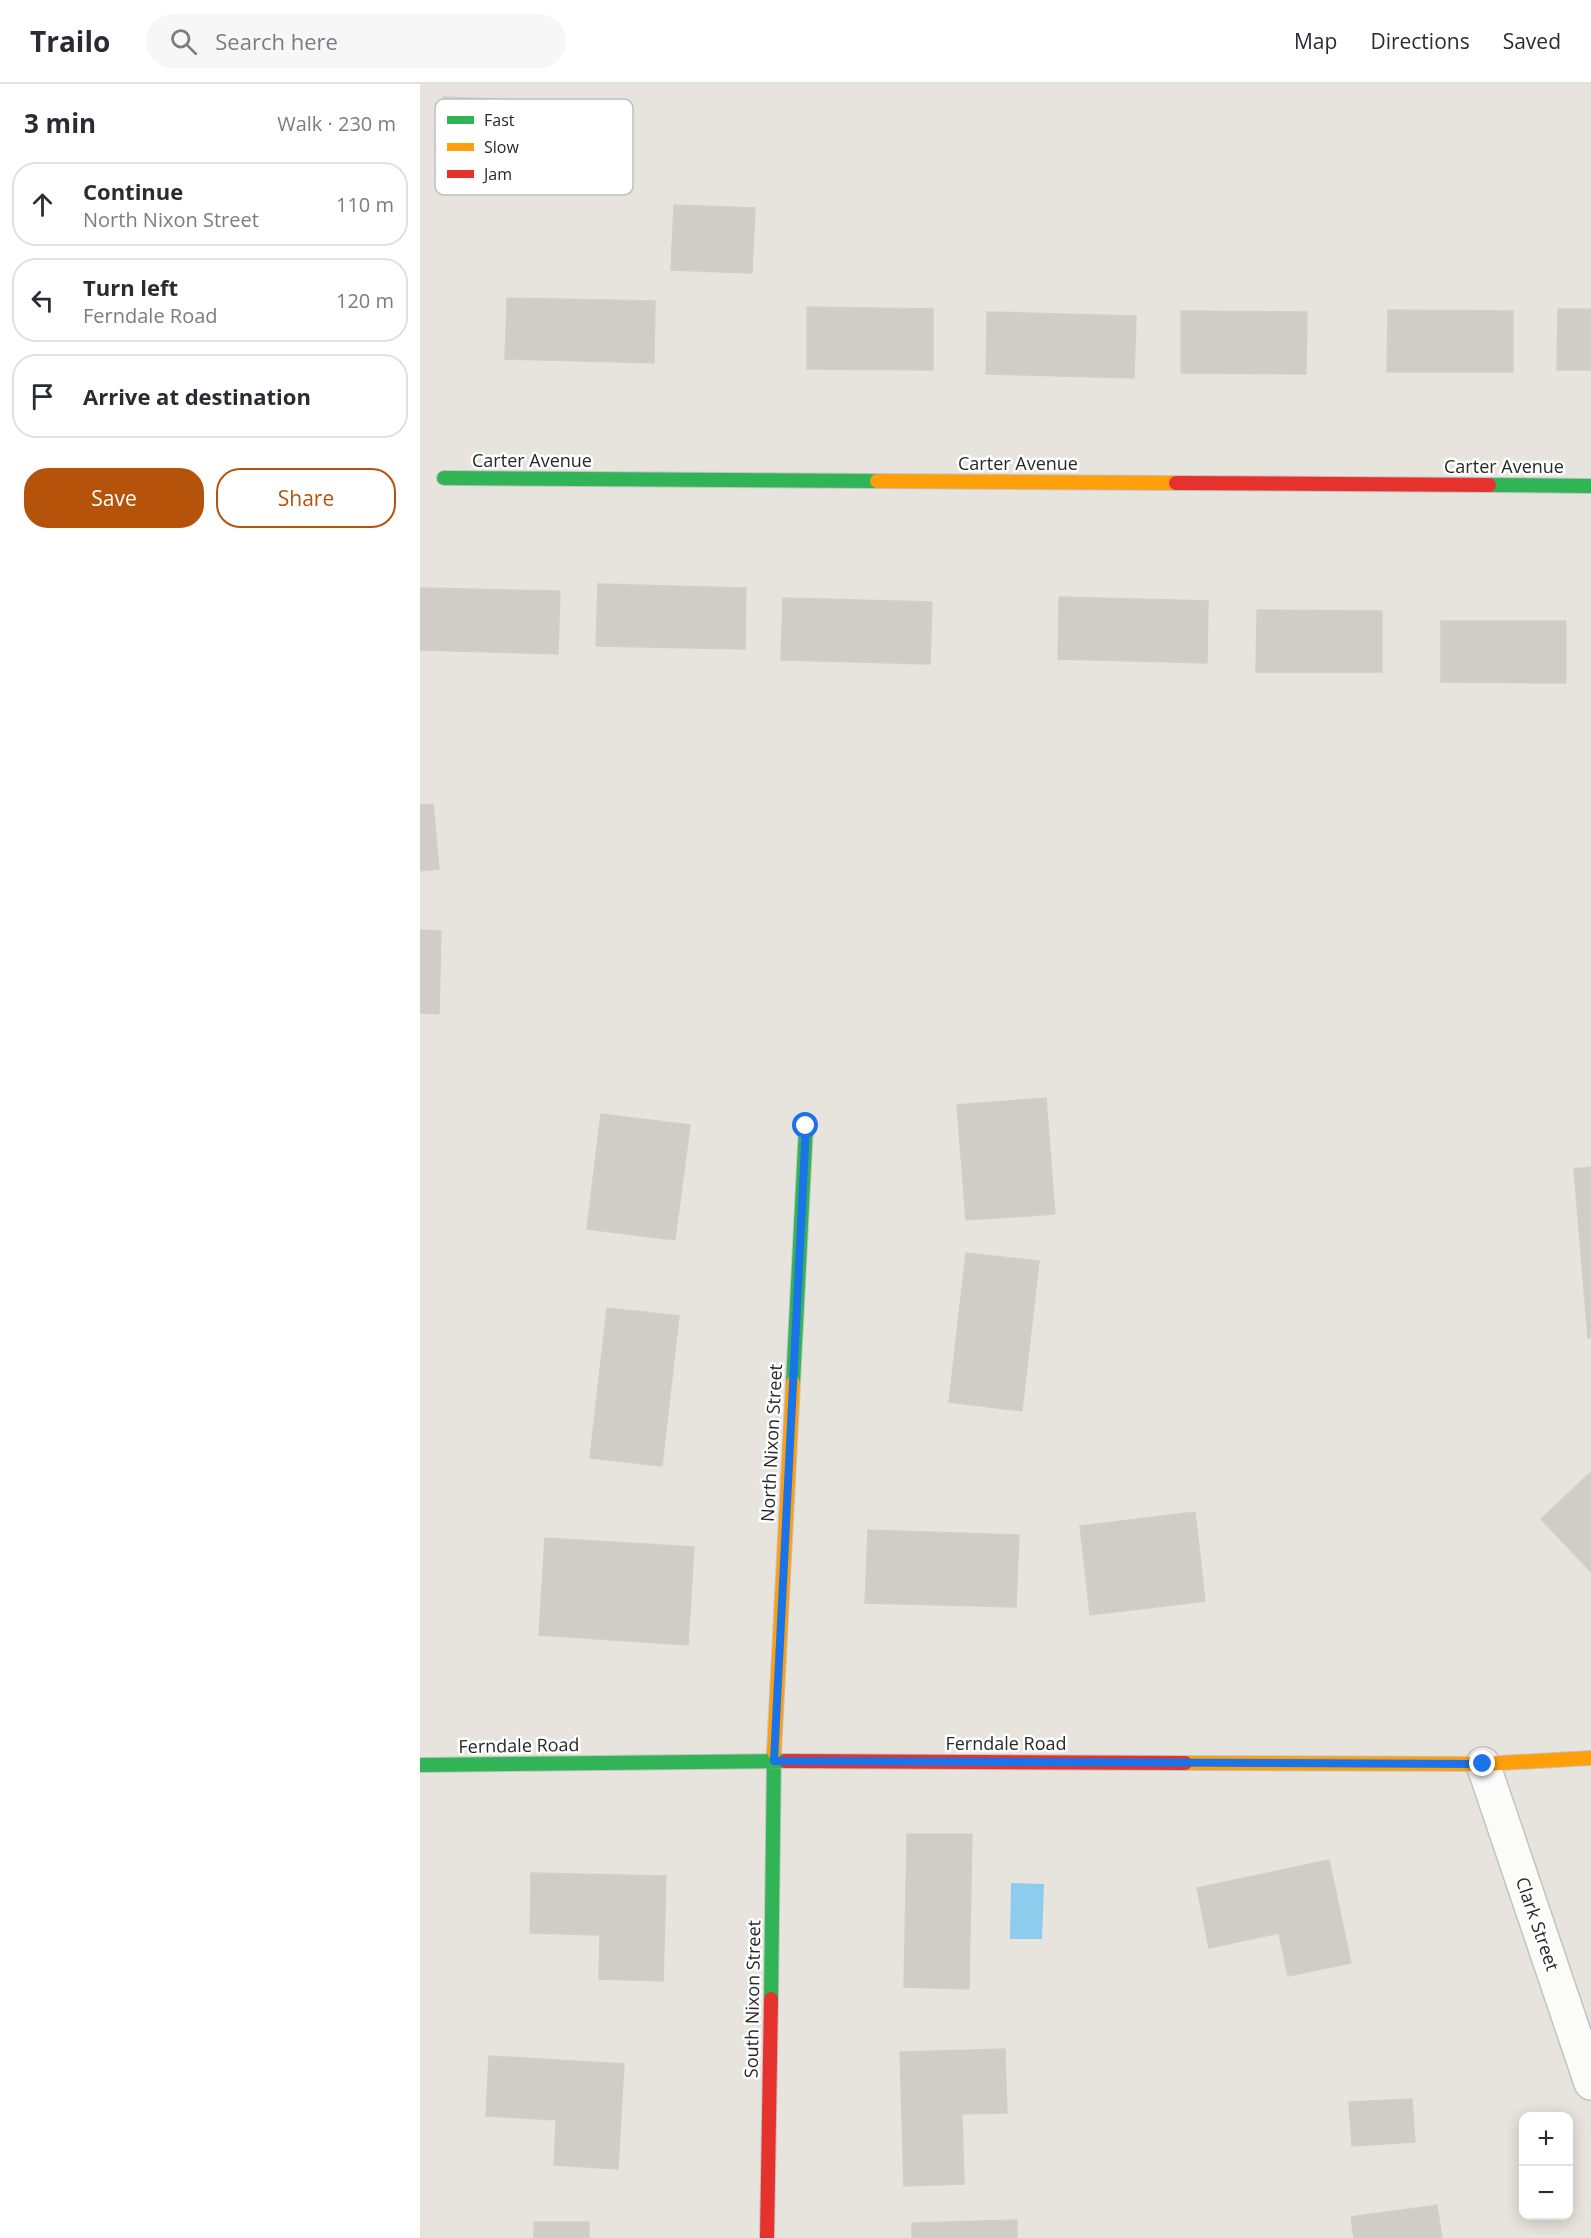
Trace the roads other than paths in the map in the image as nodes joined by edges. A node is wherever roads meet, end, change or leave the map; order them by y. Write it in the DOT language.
graph roads {
  1 [pos="444,478"];
  2 [pos="1591,486"];
  3 [pos="806,1126"];
  4 [pos="1591,1758"];
  5 [pos="774,1761"];
  6 [pos="1483,1764"];
  7 [pos="420,1765"];
  8 [pos="1591,2083"];
  9 [pos="767,2238"];
  1 -- 2 [label="street, Carter Avenue"];
  3 -- 5 [label="street, North Nixon Street"];
  4 -- 6 [label="street, Ferndale Road"];
  5 -- 6 [label="street, Ferndale Road"];
  5 -- 7 [label="street, Ferndale Road"];
  5 -- 9 [label="street, South Nixon Street"];
  6 -- 8 [label="street, Clark Street"];
}
